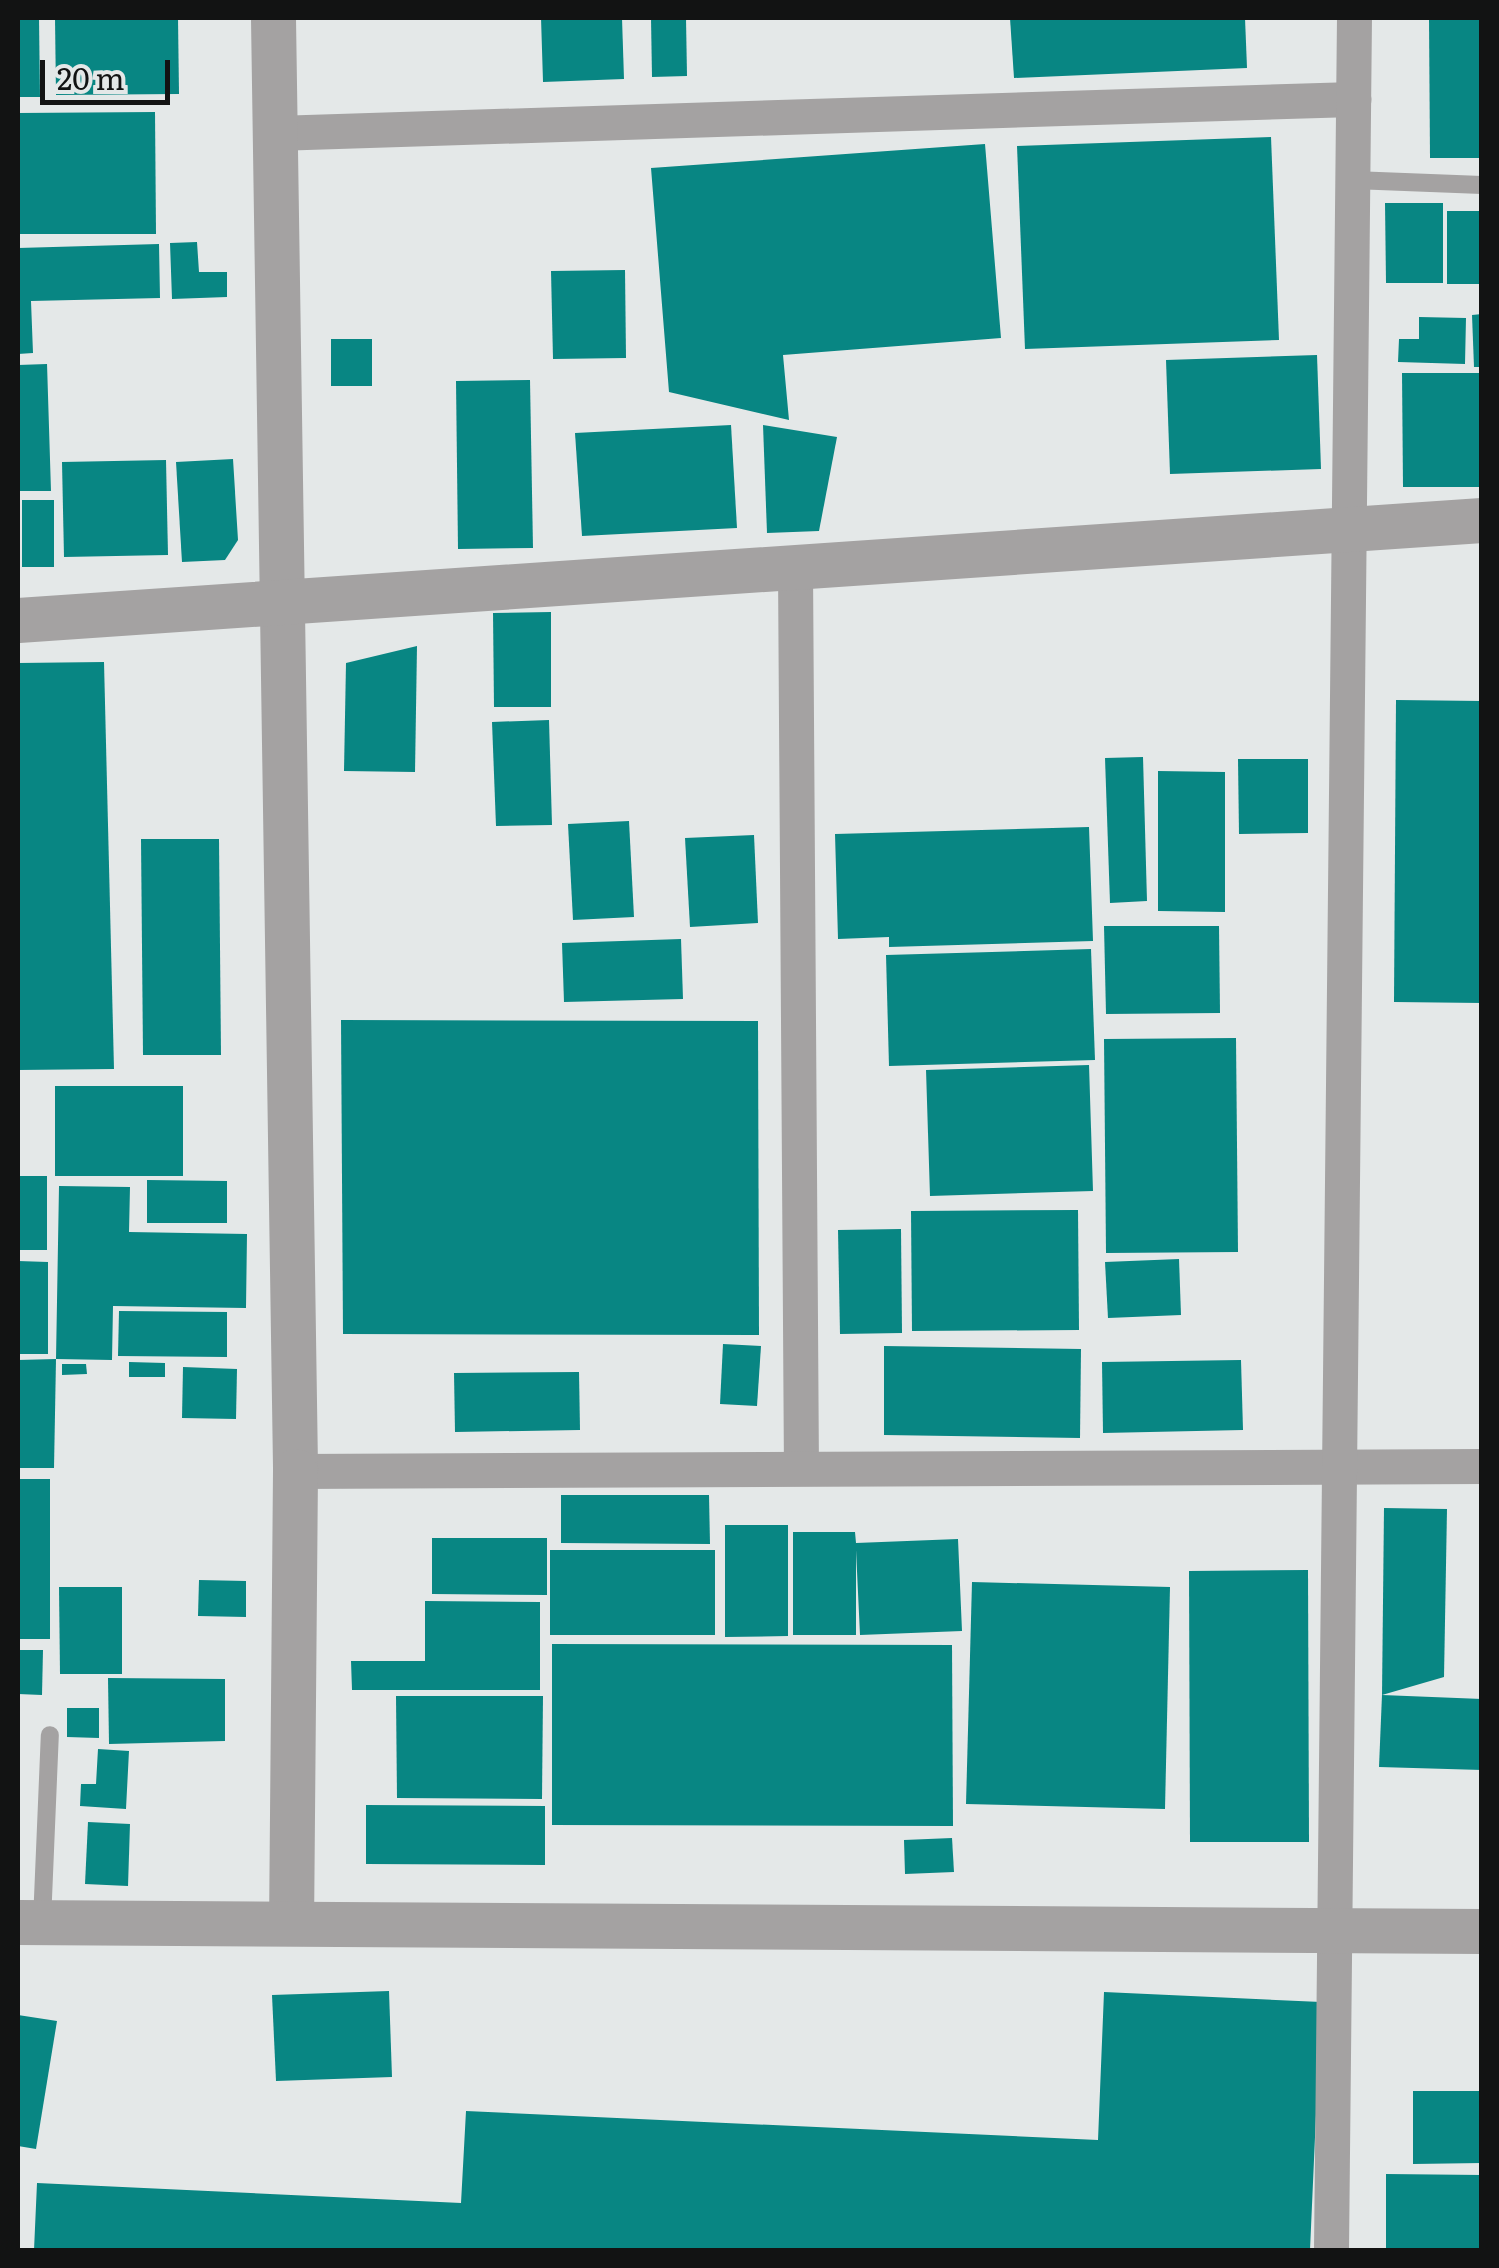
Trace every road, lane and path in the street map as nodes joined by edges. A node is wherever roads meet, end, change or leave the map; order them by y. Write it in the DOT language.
graph roads {
  1 [pos="272,18"];
  2 [pos="1354,18"];
  3 [pos="1353,98"];
  4 [pos="275,133"];
  5 [pos="1353,180"];
  6 [pos="1482,185"];
  7 [pos="1482,520"];
  8 [pos="1350,530"];
  9 [pos="795,568"];
  10 [pos="285,603"];
  11 [pos="18,620"];
  12 [pos="1341,1463"];
  13 [pos="801,1464"];
  14 [pos="1482,1466"];
  15 [pos="294,1471"];
  16 [pos="50,1735"];
  17 [pos="30,1922"];
  18 [pos="291,1922"];
  19 [pos="1336,1930"];
  20 [pos="1482,1931"];
  21 [pos="1331,2250"];
  1 -- 4 [label="street"];
  2 -- 3 [label="street"];
  3 -- 4 [label="street"];
  3 -- 5 [label="street"];
  4 -- 10 [label="street"];
  5 -- 6 [label="lane"];
  5 -- 8 [label="street"];
  7 -- 8 [label="street"];
  8 -- 9 [label="street"];
  8 -- 12 [label="street"];
  9 -- 10 [label="street"];
  9 -- 13 [label="street"];
  10 -- 11 [label="street"];
  10 -- 15 [label="street"];
  12 -- 13 [label="street"];
  12 -- 14 [label="street"];
  12 -- 19 [label="street"];
  13 -- 15 [label="street"];
  15 -- 18 [label="street"];
  16 -- 17 [label="lane"];
  17 -- 18 [label="street"];
  18 -- 19 [label="street"];
  19 -- 20 [label="street"];
  19 -- 21 [label="street"];
}
